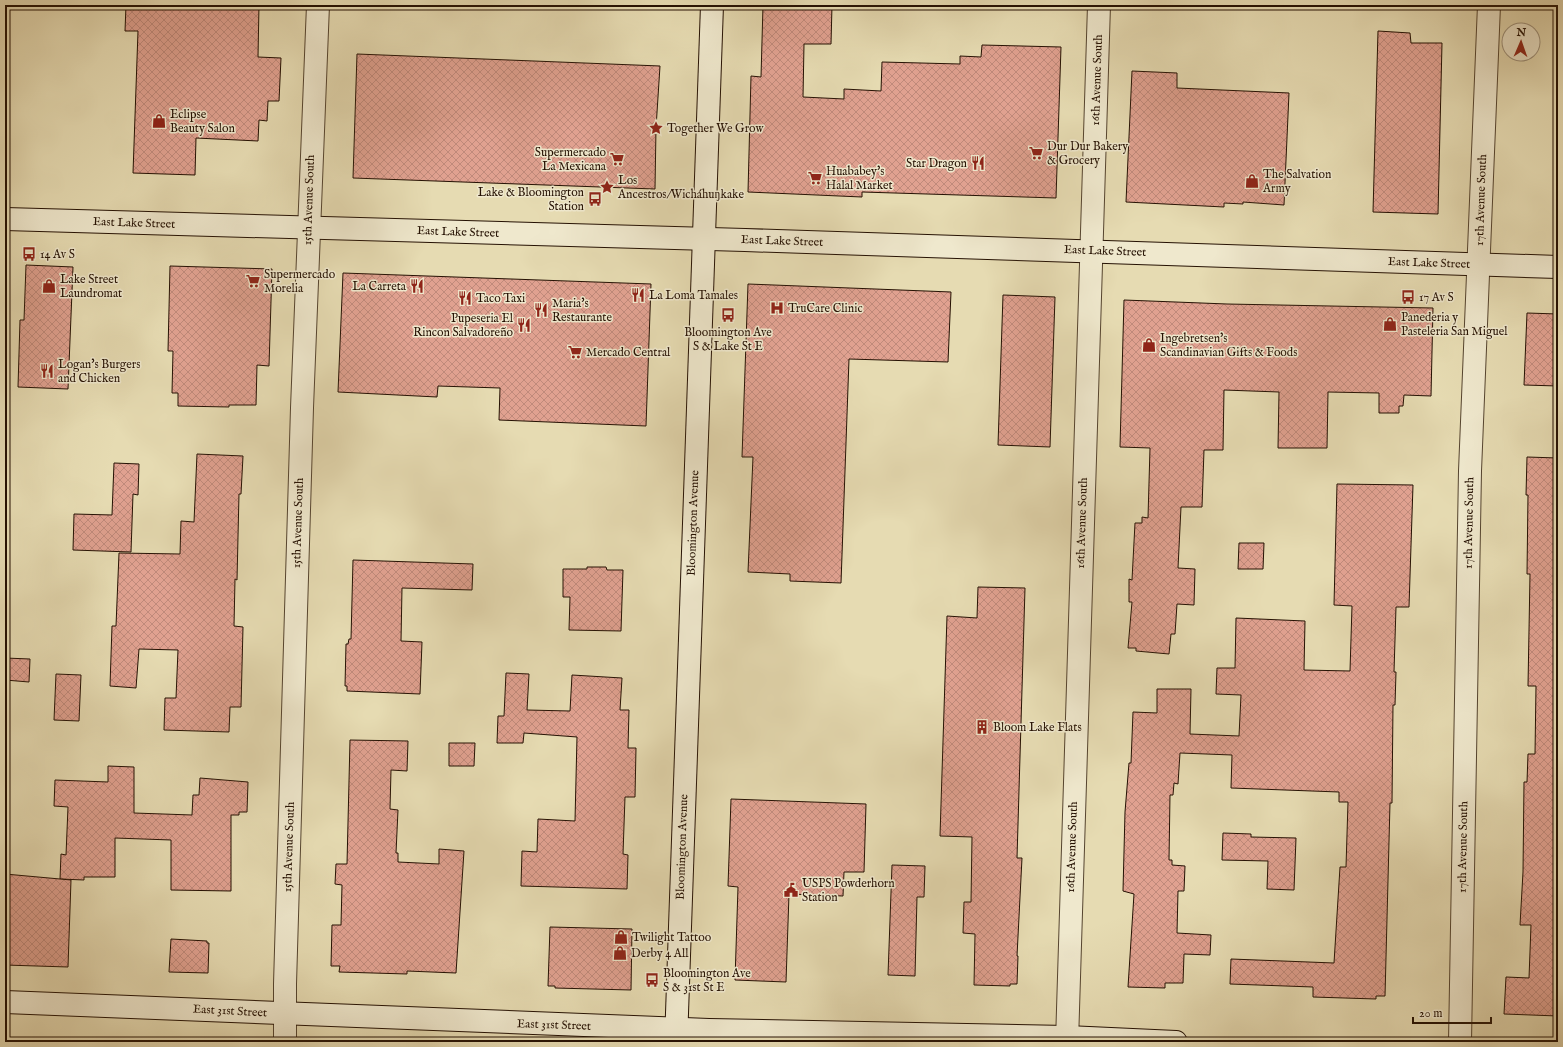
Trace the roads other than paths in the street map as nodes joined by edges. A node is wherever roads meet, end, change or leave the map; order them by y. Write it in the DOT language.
graph roads {
  1 [pos="318,5"];
  2 [pos="712,5"];
  3 [pos="1100,5"];
  4 [pos="1489,5"];
  5 [pos="5,219"];
  6 [pos="308,228"];
  7 [pos="702,238"];
  8 [pos="1090,251"];
  9 [pos="1479,264"];
  10 [pos="1558,267"];
  11 [pos="5,1002"];
  12 [pos="285,1014"];
  13 [pos="676,1035"];
  14 [pos="1067,1040"];
  15 [pos="285,1042"];
  16 [pos="1176,1042"];
  17 [pos="1460,1042"];
  1 -- 6 [label="street, 15th Avenue South"];
  2 -- 7 [label="street, Bloomington Avenue"];
  3 -- 8 [label="street, 16th Avenue South"];
  4 -- 9 [label="street, 17th Avenue South"];
  5 -- 6 [label="street, East Lake Street"];
  6 -- 7 [label="street, East Lake Street"];
  6 -- 12 [label="street, 15th Avenue South"];
  7 -- 8 [label="street, East Lake Street"];
  7 -- 13 [label="street, Bloomington Avenue"];
  8 -- 9 [label="street, East Lake Street"];
  8 -- 14 [label="street, 16th Avenue South"];
  9 -- 10 [label="street, East Lake Street"];
  9 -- 17 [label="street, 17th Avenue South"];
  11 -- 12 [label="street, East 31st Street"];
  12 -- 13 [label="street, East 31st Street"];
  12 -- 15 [label="street, 15th Avenue South"];
  13 -- 14 [label="street, East 31st Street"];
  14 -- 16 [label="street, East 31st Street"];
}
